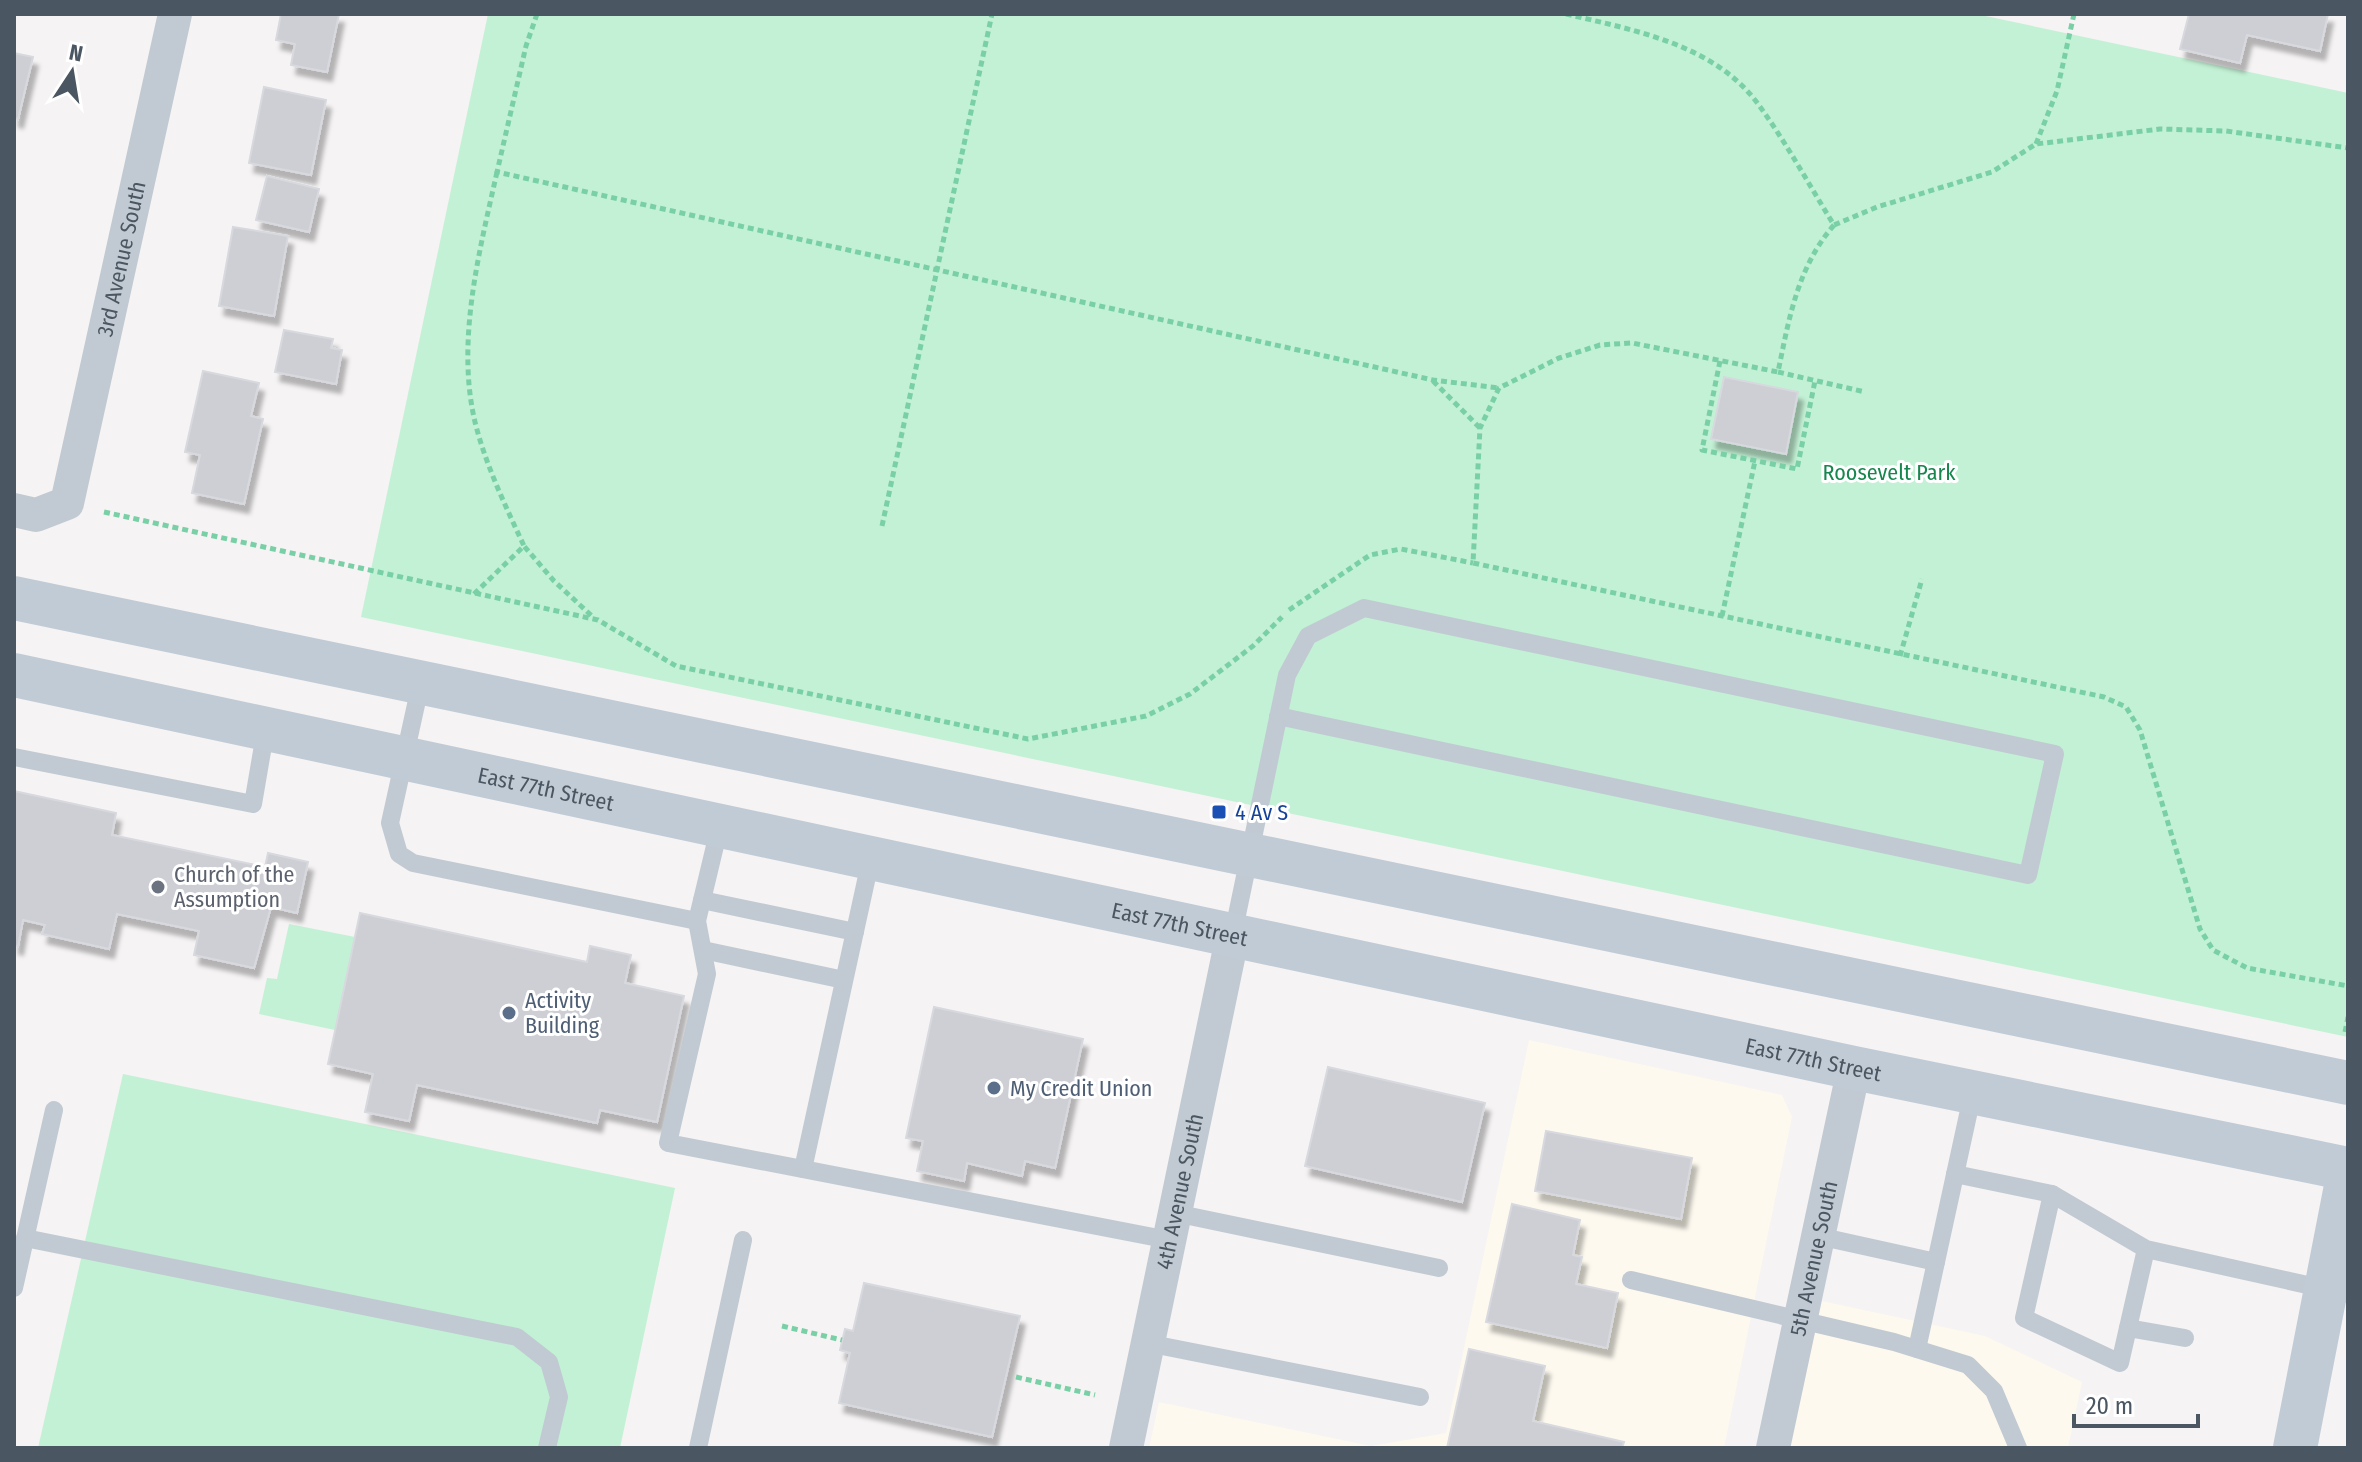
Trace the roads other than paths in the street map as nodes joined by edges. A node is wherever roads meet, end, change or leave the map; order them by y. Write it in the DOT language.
graph roads {
  1 [pos="175,14"];
  2 [pos="14,510"];
  3 [pos="14,598"];
  4 [pos="14,675"];
  5 [pos="421,682"];
  6 [pos="1278,716"];
  7 [pos="266,728"];
  8 [pos="14,757"];
  9 [pos="403,757"];
  10 [pos="720,825"];
  11 [pos="1250,856"];
  12 [pos="871,858"];
  13 [pos="702,900"];
  14 [pos="697,921"];
  15 [pos="855,932"];
  16 [pos="1233,934"];
  17 [pos="703,950"];
  18 [pos="844,980"];
  19 [pos="1854,1068"];
  20 [pos="2348,1083"];
  21 [pos="1973,1092"];
  22 [pos="54,1110"];
  23 [pos="803,1169"];
  24 [pos="2348,1169"];
  25 [pos="1955,1174"];
  26 [pos="2348,1176"];
  27 [pos="2052,1194"];
  28 [pos="1172,1227"];
  29 [pos="1818,1236"];
  30 [pos="25,1238"];
  31 [pos="743,1240"];
  32 [pos="2146,1249"];
  33 [pos="1936,1262"];
  34 [pos="1439,1268"];
  35 [pos="1631,1280"];
  36 [pos="14,1288"];
  37 [pos="2336,1291"];
  38 [pos="1800,1319"];
  39 [pos="2128,1328"];
  40 [pos="2185,1338"];
  41 [pos="1147,1343"];
  42 [pos="1917,1349"];
  43 [pos="1420,1397"];
  44 [pos="547,1448"];
  45 [pos="698,1448"];
  46 [pos="1126,1448"];
  47 [pos="1773,1448"];
  48 [pos="2018,1448"];
  49 [pos="2295,1448"];
  1 -- 2 [label="street, 3rd Avenue South"];
  3 -- 5 [label="street"];
  4 -- 7 [label="street, East 77th Street"];
  5 -- 9 [label="lane"];
  5 -- 11 [label="street"];
  6 -- 6 [label="lane"];
  6 -- 11 [label="lane"];
  7 -- 8 [label="lane"];
  7 -- 9 [label="street, East 77th Street"];
  9 -- 10 [label="street, East 77th Street"];
  9 -- 14 [label="lane"];
  10 -- 12 [label="street, East 77th Street"];
  10 -- 13 [label="lane"];
  11 -- 16 [label="lane"];
  11 -- 20 [label="street"];
  12 -- 15 [label="lane"];
  12 -- 16 [label="street, East 77th Street"];
  13 -- 14 [label="lane"];
  13 -- 15 [label="lane"];
  14 -- 17 [label="lane"];
  15 -- 18 [label="lane"];
  16 -- 19 [label="street, East 77th Street"];
  16 -- 28 [label="street, 4th Avenue South"];
  17 -- 18 [label="lane"];
  17 -- 23 [label="lane"];
  18 -- 23 [label="lane"];
  19 -- 21 [label="street, East 77th Street"];
  19 -- 29 [label="street, 5th Avenue South"];
  21 -- 24 [label="street, East 77th Street"];
  21 -- 25 [label="lane"];
  22 -- 30 [label="lane"];
  23 -- 28 [label="lane"];
  25 -- 27 [label="lane"];
  25 -- 33 [label="lane"];
  26 -- 37 [label="street"];
  27 -- 32 [label="lane"];
  27 -- 39 [label="lane"];
  28 -- 34 [label="lane"];
  28 -- 41 [label="street, 4th Avenue South"];
  29 -- 33 [label="lane"];
  29 -- 38 [label="street, 5th Avenue South"];
  30 -- 36 [label="lane"];
  30 -- 44 [label="lane"];
  31 -- 45 [label="lane"];
  32 -- 37 [label="lane"];
  32 -- 39 [label="lane"];
  33 -- 42 [label="lane"];
  35 -- 38 [label="lane"];
  37 -- 49 [label="street"];
  38 -- 42 [label="lane"];
  38 -- 47 [label="street, 5th Avenue South"];
  39 -- 40 [label="lane"];
  41 -- 43 [label="lane"];
  41 -- 46 [label="street, 4th Avenue South"];
  42 -- 48 [label="lane"];
}
